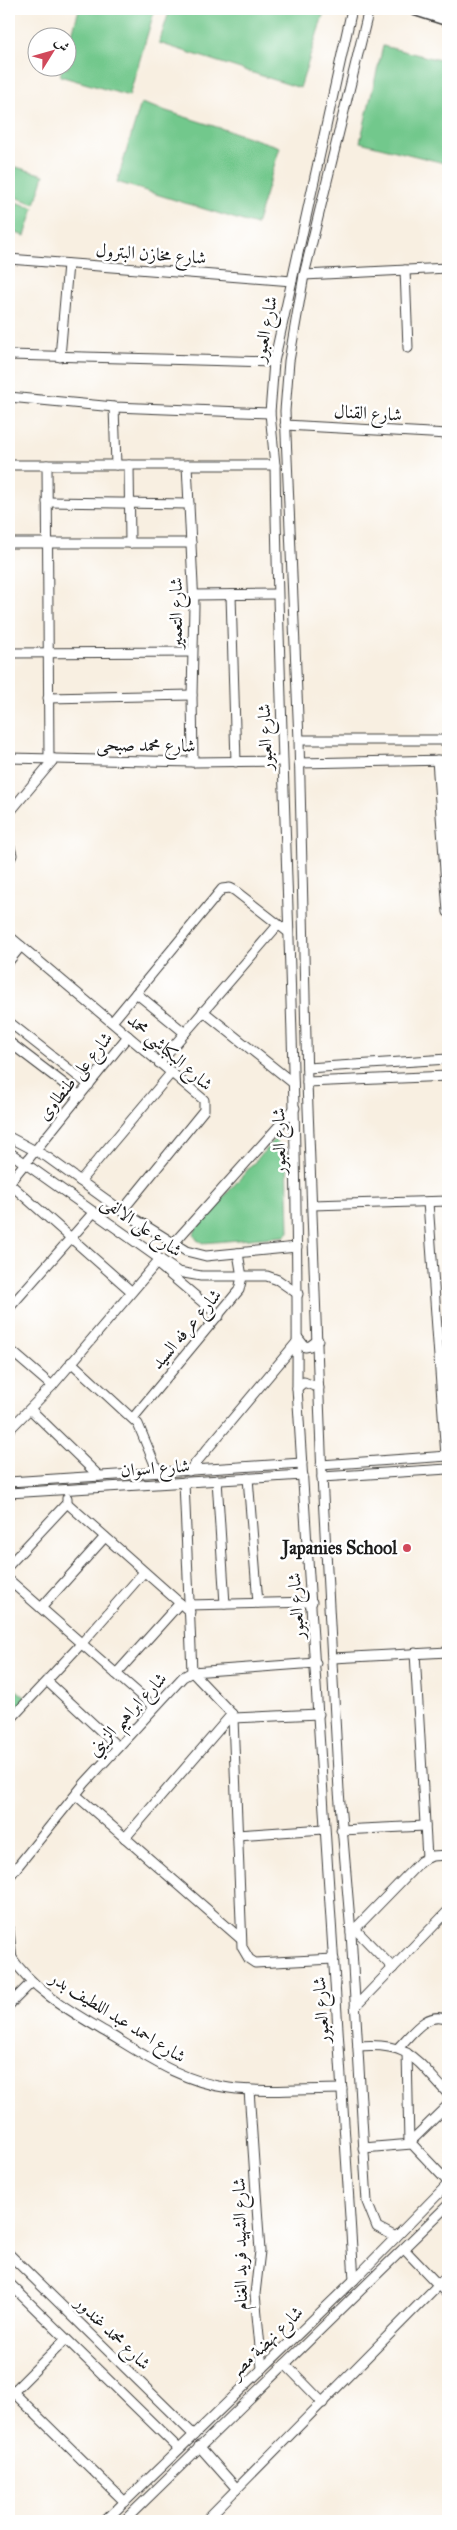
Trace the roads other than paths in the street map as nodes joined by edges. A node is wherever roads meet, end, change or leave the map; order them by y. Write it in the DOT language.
graph roads {
  1 [pos="352,9"];
  2 [pos="369,9"];
  3 [pos="414,9"];
  4 [pos="448,20"];
  5 [pos="319,158"];
  6 [pos="332,162"];
  7 [pos="9,259"];
  8 [pos="68,264"];
  9 [pos="448,268"];
  10 [pos="405,270"];
  11 [pos="304,275"];
  12 [pos="292,281"];
  13 [pos="408,348"];
  14 [pos="9,355"];
  15 [pos="60,356"];
  16 [pos="274,362"];
  17 [pos="9,397"];
  18 [pos="114,407"];
  19 [pos="270,413"];
  20 [pos="286,424"];
  21 [pos="448,434"];
  22 [pos="9,464"];
  23 [pos="47,465"];
  24 [pos="116,465"];
  25 [pos="129,465"];
  26 [pos="187,465"];
  27 [pos="275,465"];
  28 [pos="47,502"];
  29 [pos="130,503"];
  30 [pos="189,504"];
  31 [pos="9,543"];
  32 [pos="130,543"];
  33 [pos="191,543"];
  34 [pos="48,544"];
  35 [pos="277,574"];
  36 [pos="290,574"];
  37 [pos="277,594"];
  38 [pos="194,595"];
  39 [pos="231,595"];
  40 [pos="278,610"];
  41 [pos="292,610"];
  42 [pos="48,652"];
  43 [pos="192,652"];
  44 [pos="9,653"];
  45 [pos="192,695"];
  46 [pos="48,698"];
  47 [pos="299,740"];
  48 [pos="448,740"];
  49 [pos="9,758"];
  50 [pos="51,759"];
  51 [pos="437,760"];
  52 [pos="448,760"];
  53 [pos="282,761"];
  54 [pos="193,762"];
  55 [pos="236,762"];
  56 [pos="299,763"];
  57 [pos="9,814"];
  58 [pos="9,844"];
  59 [pos="9,861"];
  60 [pos="303,874"];
  61 [pos="286,878"];
  62 [pos="286,907"];
  63 [pos="304,909"];
  64 [pos="448,912"];
  65 [pos="278,925"];
  66 [pos="288,932"];
  67 [pos="9,936"];
  68 [pos="21,946"];
  69 [pos="9,961"];
  70 [pos="136,993"];
  71 [pos="204,1012"];
  72 [pos="9,1022"];
  73 [pos="112,1022"];
  74 [pos="185,1033"];
  75 [pos="128,1036"];
  76 [pos="9,1042"];
  77 [pos="448,1059"];
  78 [pos="159,1062"];
  79 [pos="307,1068"];
  80 [pos="172,1072"];
  81 [pos="448,1076"];
  82 [pos="307,1082"];
  83 [pos="293,1083"];
  84 [pos="89,1085"];
  85 [pos="80,1096"];
  86 [pos="295,1108"];
  87 [pos="9,1137"];
  88 [pos="34,1151"];
  89 [pos="9,1152"];
  90 [pos="25,1162"];
  91 [pos="80,1181"];
  92 [pos="9,1183"];
  93 [pos="448,1201"];
  94 [pos="428,1202"];
  95 [pos="312,1205"];
  96 [pos="122,1211"];
  97 [pos="94,1212"];
  98 [pos="70,1238"];
  99 [pos="174,1244"];
  100 [pos="297,1247"];
  101 [pos="238,1253"];
  102 [pos="158,1261"];
  103 [pos="242,1277"];
  104 [pos="131,1292"];
  105 [pos="298,1294"];
  106 [pos="9,1308"];
  107 [pos="219,1316"];
  108 [pos="297,1340"];
  109 [pos="318,1340"];
  110 [pos="9,1348"];
  111 [pos="72,1362"];
  112 [pos="52,1386"];
  113 [pos="297,1388"];
  114 [pos="319,1388"];
  115 [pos="31,1410"];
  116 [pos="133,1418"];
  117 [pos="9,1430"];
  118 [pos="447,1456"];
  119 [pos="302,1463"];
  120 [pos="322,1465"];
  121 [pos="448,1469"];
  122 [pos="189,1471"];
  123 [pos="158,1472"];
  124 [pos="303,1475"];
  125 [pos="99,1476"];
  126 [pos="322,1477"];
  127 [pos="248,1478"];
  128 [pos="217,1480"];
  129 [pos="9,1482"];
  130 [pos="184,1482"];
  131 [pos="66,1490"];
  132 [pos="9,1493"];
  133 [pos="67,1503"];
  134 [pos="105,1537"];
  135 [pos="9,1565"];
  136 [pos="144,1572"];
  137 [pos="9,1580"];
  138 [pos="312,1602"];
  139 [pos="258,1603"];
  140 [pos="225,1604"];
  141 [pos="186,1607"];
  142 [pos="41,1608"];
  143 [pos="82,1644"];
  144 [pos="448,1652"];
  145 [pos="415,1653"];
  146 [pos="333,1658"];
  147 [pos="316,1663"];
  148 [pos="192,1672"];
  149 [pos="116,1674"];
  150 [pos="47,1681"];
  151 [pos="318,1695"];
  152 [pos="334,1695"];
  153 [pos="154,1707"];
  154 [pos="319,1714"];
  155 [pos="233,1716"];
  156 [pos="9,1721"];
  157 [pos="118,1747"];
  158 [pos="76,1795"];
  159 [pos="425,1826"];
  160 [pos="324,1829"];
  161 [pos="342,1830"];
  162 [pos="237,1835"];
  163 [pos="125,1838"];
  164 [pos="448,1855"];
  165 [pos="427,1858"];
  166 [pos="9,1877"];
  167 [pos="448,1911"];
  168 [pos="9,1930"];
  169 [pos="353,1931"];
  170 [pos="241,1939"];
  171 [pos="11,1957"];
  172 [pos="334,1959"];
  173 [pos="393,1968"];
  174 [pos="32,1982"];
  175 [pos="9,2005"];
  176 [pos="355,2007"];
  177 [pos="448,2020"];
  178 [pos="358,2046"];
  179 [pos="398,2048"];
  180 [pos="408,2053"];
  181 [pos="342,2089"];
  182 [pos="250,2090"];
  183 [pos="448,2094"];
  184 [pos="448,2105"];
  185 [pos="361,2114"];
  186 [pos="344,2115"];
  187 [pos="409,2143"];
  188 [pos="363,2148"];
  189 [pos="448,2183"];
  190 [pos="448,2205"];
  191 [pos="396,2237"];
  192 [pos="404,2249"];
  193 [pos="9,2254"];
  194 [pos="448,2275"];
  195 [pos="354,2280"];
  196 [pos="9,2283"];
  197 [pos="438,2285"];
  198 [pos="448,2295"];
  199 [pos="66,2339"];
  200 [pos="285,2364"];
  201 [pos="262,2368"];
  202 [pos="11,2390"];
  203 [pos="322,2403"];
  204 [pos="194,2435"];
  205 [pos="199,2446"];
  206 [pos="179,2449"];
  207 [pos="237,2489"];
  208 [pos="125,2502"];
  209 [pos="105,2521"];
  210 [pos="124,2521"];
  211 [pos="205,2521"];
  1 -- 5 [label="street, شارع العبور"];
  2 -- 6 [label="street, شارع العبور"];
  3 -- 4 [label="main road"];
  5 -- 6 [label="street"];
  5 -- 12 [label="street, شارع العبور"];
  6 -- 11 [label="street, شارع العبور"];
  7 -- 8 [label="street, شارع مخازن البترول"];
  8 -- 12 [label="street, شارع مخازن البترول"];
  8 -- 15 [label="street"];
  9 -- 10 [label="street"];
  10 -- 11 [label="street"];
  10 -- 13 [label="street"];
  11 -- 20 [label="street, شارع العبور"];
  12 -- 16 [label="street, شارع العبور"];
  14 -- 15 [label="street"];
  15 -- 16 [label="street"];
  16 -- 19 [label="street, شارع العبور"];
  17 -- 18 [label="street"];
  18 -- 19 [label="street"];
  18 -- 24 [label="street"];
  19 -- 27 [label="street, شارع العبور"];
  20 -- 21 [label="street, شارع القنال"];
  20 -- 36 [label="street, شارع العبور"];
  22 -- 23 [label="street"];
  23 -- 24 [label="street"];
  23 -- 28 [label="street"];
  24 -- 25 [label="street"];
  25 -- 26 [label="street"];
  25 -- 29 [label="street"];
  26 -- 27 [label="street"];
  26 -- 30 [label="street, شارع التعمير"];
  27 -- 35 [label="street, شارع العبور"];
  28 -- 29 [label="street"];
  28 -- 34 [label="street"];
  29 -- 30 [label="street"];
  29 -- 32 [label="street"];
  30 -- 33 [label="street, شارع التعمير"];
  31 -- 34 [label="street"];
  32 -- 33 [label="street"];
  32 -- 34 [label="street"];
  33 -- 38 [label="street, شارع التعمير"];
  34 -- 42 [label="street"];
  35 -- 36 [label="street"];
  35 -- 37 [label="street, شارع العبور"];
  36 -- 41 [label="street, شارع العبور"];
  37 -- 39 [label="street"];
  37 -- 40 [label="street, شارع العبور"];
  38 -- 39 [label="street"];
  38 -- 43 [label="street, شارع التعمير"];
  39 -- 55 [label="street"];
  40 -- 41 [label="street"];
  40 -- 53 [label="street, شارع العبور"];
  41 -- 47 [label="street, شارع العبور"];
  42 -- 43 [label="street"];
  42 -- 44 [label="street"];
  42 -- 46 [label="street"];
  43 -- 45 [label="street, شارع التعمير"];
  45 -- 46 [label="street"];
  45 -- 54 [label="street, شارع التعمير"];
  46 -- 50 [label="street"];
  47 -- 48 [label="street"];
  47 -- 56 [label="street, شارع العبور"];
  49 -- 50 [label="street, شارع محمد صبحى"];
  50 -- 54 [label="street, شارع محمد صبحى"];
  50 -- 57 [label="street"];
  51 -- 52 [label="street"];
  51 -- 56 [label="street"];
  51 -- 64 [label="street"];
  53 -- 55 [label="street, شارع محمد صبحى"];
  53 -- 61 [label="street, شارع العبور"];
  54 -- 55 [label="street, شارع محمد صبحى"];
  56 -- 60 [label="street, شارع العبور"];
  58 -- 59 [label="street"];
  60 -- 61 [label="street"];
  60 -- 63 [label="street, شارع العبور"];
  61 -- 62 [label="street, شارع العبور"];
  62 -- 63 [label="street"];
  62 -- 66 [label="street, شارع العبور"];
  63 -- 79 [label="street, شارع العبور"];
  65 -- 66 [label="street"];
  65 -- 70 [label="street"];
  65 -- 71 [label="street"];
  66 -- 83 [label="street, شارع العبور"];
  67 -- 68 [label="street, شارع البكباشي محمد"];
  68 -- 69 [label="street"];
  68 -- 73 [label="street, شارع البكباشي محمد"];
  70 -- 73 [label="street"];
  70 -- 74 [label="street"];
  71 -- 74 [label="street"];
  71 -- 83 [label="street"];
  72 -- 84 [label="street"];
  73 -- 75 [label="street, شارع البكباشي محمد"];
  74 -- 78 [label="street"];
  75 -- 78 [label="street, شارع البكباشي محمد"];
  75 -- 84 [label="street, شارع على طنطاوى"];
  76 -- 85 [label="street"];
  77 -- 79 [label="street"];
  78 -- 80 [label="street, شارع البكباشي محمد"];
  79 -- 82 [label="street, شارع العبور"];
  80 -- 91 [label="street"];
  80 -- 96 [label="street, شارع البكباشي محمد"];
  81 -- 82 [label="street"];
  82 -- 95 [label="street, شارع العبور"];
  83 -- 86 [label="street, شارع العبور"];
  84 -- 85 [label="street, شارع على طنطاوى"];
  85 -- 88 [label="street, شارع على طنطاوى"];
  86 -- 99 [label="street"];
  86 -- 100 [label="street, شارع العبور"];
  87 -- 88 [label="street, شارع على الالفى"];
  88 -- 90 [label="street, شارع على طنطاوى"];
  88 -- 91 [label="street, شارع على الالفى"];
  89 -- 90 [label="street, شارع على الالفى"];
  90 -- 92 [label="street, شارع على طنطاوى"];
  90 -- 97 [label="street, شارع على الالفى"];
  91 -- 96 [label="street, شارع على الالفى"];
  92 -- 98 [label="street"];
  93 -- 94 [label="street"];
  94 -- 95 [label="street"];
  94 -- 118 [label="street"];
  95 -- 109 [label="street, شارع العبور"];
  96 -- 99 [label="street, شارع على الالفى"];
  97 -- 98 [label="street"];
  97 -- 102 [label="street, شارع على الالفى"];
  98 -- 104 [label="street"];
  98 -- 106 [label="street"];
  99 -- 101 [label="street, شارع على الالفى"];
  100 -- 101 [label="street, شارع على الالفى"];
  100 -- 105 [label="street, شارع العبور"];
  101 -- 103 [label="street"];
  102 -- 103 [label="street, شارع على الالفى"];
  102 -- 104 [label="street"];
  102 -- 107 [label="street"];
  103 -- 105 [label="street, شارع على الالفى"];
  103 -- 107 [label="street, شارع عرفه السيد"];
  104 -- 111 [label="street"];
  105 -- 108 [label="street, شارع العبور"];
  107 -- 116 [label="street, شارع عرفه السيد"];
  108 -- 109 [label="street"];
  108 -- 113 [label="street, شارع العبور"];
  108 -- 122 [label="street"];
  109 -- 114 [label="street, شارع العبور"];
  110 -- 112 [label="street"];
  111 -- 112 [label="street"];
  111 -- 116 [label="street"];
  112 -- 115 [label="street"];
  113 -- 114 [label="street"];
  113 -- 119 [label="street, شارع العبور"];
  114 -- 120 [label="street, شارع العبور"];
  115 -- 117 [label="street"];
  115 -- 125 [label="street"];
  116 -- 123 [label="street"];
  118 -- 120 [label="street"];
  119 -- 122 [label="street, شارع اسوان"];
  119 -- 124 [label="street, شارع العبور"];
  120 -- 126 [label="street, شارع العبور"];
  121 -- 126 [label="street"];
  122 -- 123 [label="street, شارع اسوان"];
  123 -- 125 [label="street, شارع اسوان"];
  124 -- 127 [label="street, شارع اسوان"];
  124 -- 138 [label="street, شارع العبور"];
  125 -- 129 [label="street, شارع اسوان"];
  126 -- 146 [label="street, شارع العبور"];
  127 -- 128 [label="street, شارع اسوان"];
  127 -- 139 [label="street"];
  128 -- 130 [label="street, شارع اسوان"];
  128 -- 140 [label="street"];
  130 -- 131 [label="street, شارع اسوان"];
  130 -- 141 [label="street"];
  131 -- 132 [label="street, شارع اسوان"];
  131 -- 133 [label="street"];
  133 -- 134 [label="street"];
  133 -- 135 [label="street"];
  134 -- 136 [label="street"];
  134 -- 142 [label="street"];
  136 -- 141 [label="street"];
  136 -- 143 [label="street"];
  137 -- 142 [label="street"];
  138 -- 139 [label="street"];
  138 -- 147 [label="street, شارع العبور"];
  139 -- 140 [label="street"];
  140 -- 141 [label="street"];
  141 -- 148 [label="street"];
  141 -- 149 [label="street"];
  142 -- 143 [label="street"];
  143 -- 149 [label="street"];
  143 -- 150 [label="street"];
  144 -- 145 [label="street"];
  145 -- 146 [label="street"];
  145 -- 159 [label="street"];
  146 -- 152 [label="street, شارع العبور"];
  147 -- 148 [label="street, شارع ابراهيم الزيني"];
  147 -- 151 [label="street, شارع العبور"];
  148 -- 153 [label="street, شارع ابراهيم الزيني"];
  148 -- 155 [label="street"];
  149 -- 153 [label="street"];
  150 -- 156 [label="street"];
  150 -- 157 [label="street"];
  151 -- 152 [label="street"];
  151 -- 154 [label="street, شارع العبور"];
  152 -- 161 [label="street, شارع العبور"];
  153 -- 157 [label="street, شارع ابراهيم الزيني"];
  154 -- 155 [label="street"];
  154 -- 160 [label="street, شارع العبور"];
  155 -- 162 [label="street"];
  155 -- 163 [label="street"];
  157 -- 158 [label="street, شارع ابراهيم الزيني"];
  158 -- 163 [label="street"];
  158 -- 166 [label="street, شارع ابراهيم الزيني"];
  159 -- 161 [label="street"];
  159 -- 165 [label="street"];
  160 -- 162 [label="street"];
  160 -- 172 [label="street, شارع العبور"];
  161 -- 169 [label="street, شارع العبور"];
  162 -- 170 [label="street"];
  163 -- 170 [label="street"];
  164 -- 165 [label="street"];
  165 -- 169 [label="street"];
  167 -- 173 [label="street"];
  168 -- 171 [label="street"];
  169 -- 173 [label="street"];
  169 -- 176 [label="street, شارع العبور"];
  170 -- 172 [label="street"];
  171 -- 174 [label="street, شارع احمد عبد اللطيف بدر"];
  172 -- 181 [label="street, شارع العبور"];
  173 -- 176 [label="street"];
  174 -- 175 [label="street"];
  174 -- 182 [label="street, شارع احمد عبد اللطيف بدر"];
  176 -- 178 [label="street, شارع العبور"];
  177 -- 179 [label="street"];
  178 -- 179 [label="street"];
  178 -- 185 [label="street, شارع العبور"];
  179 -- 180 [label="street"];
  180 -- 183 [label="street"];
  180 -- 187 [label="street"];
  181 -- 182 [label="street, شارع احمد عبد اللطيف بدر"];
  181 -- 186 [label="street, شارع العبور"];
  182 -- 201 [label="street, شارع الشهيد فريد الغنام"];
  184 -- 187 [label="street"];
  185 -- 186 [label="street"];
  185 -- 188 [label="street, شارع العبور"];
  186 -- 195 [label="street, شارع العبور"];
  187 -- 188 [label="street"];
  187 -- 189 [label="street"];
  188 -- 191 [label="street, شارع العبور"];
  189 -- 191 [label="street, شارع نهضة مصر"];
  190 -- 192 [label="street, شارع نهضة مصر"];
  191 -- 195 [label="street, شارع نهضة مصر"];
  192 -- 197 [label="street"];
  192 -- 200 [label="street, شارع نهضة مصر"];
  193 -- 204 [label="street, شارع محمد غندور"];
  194 -- 197 [label="street"];
  195 -- 201 [label="street, شارع نهضة مصر"];
  196 -- 199 [label="street, شارع محمد غندور"];
  197 -- 198 [label="street"];
  197 -- 203 [label="street"];
  199 -- 202 [label="street"];
  199 -- 206 [label="street, شارع محمد غندور"];
  200 -- 203 [label="street"];
  200 -- 205 [label="street, شارع نهضة مصر"];
  201 -- 204 [label="street, شارع نهضة مصر"];
  202 -- 208 [label="street"];
  203 -- 207 [label="street"];
  204 -- 206 [label="street, شارع نهضة مصر"];
  205 -- 207 [label="street"];
  205 -- 210 [label="street, شارع نهضة مصر"];
  206 -- 208 [label="street, شارع نهضة مصر"];
  207 -- 211 [label="street"];
  208 -- 209 [label="street, شارع نهضة مصر"];
}
